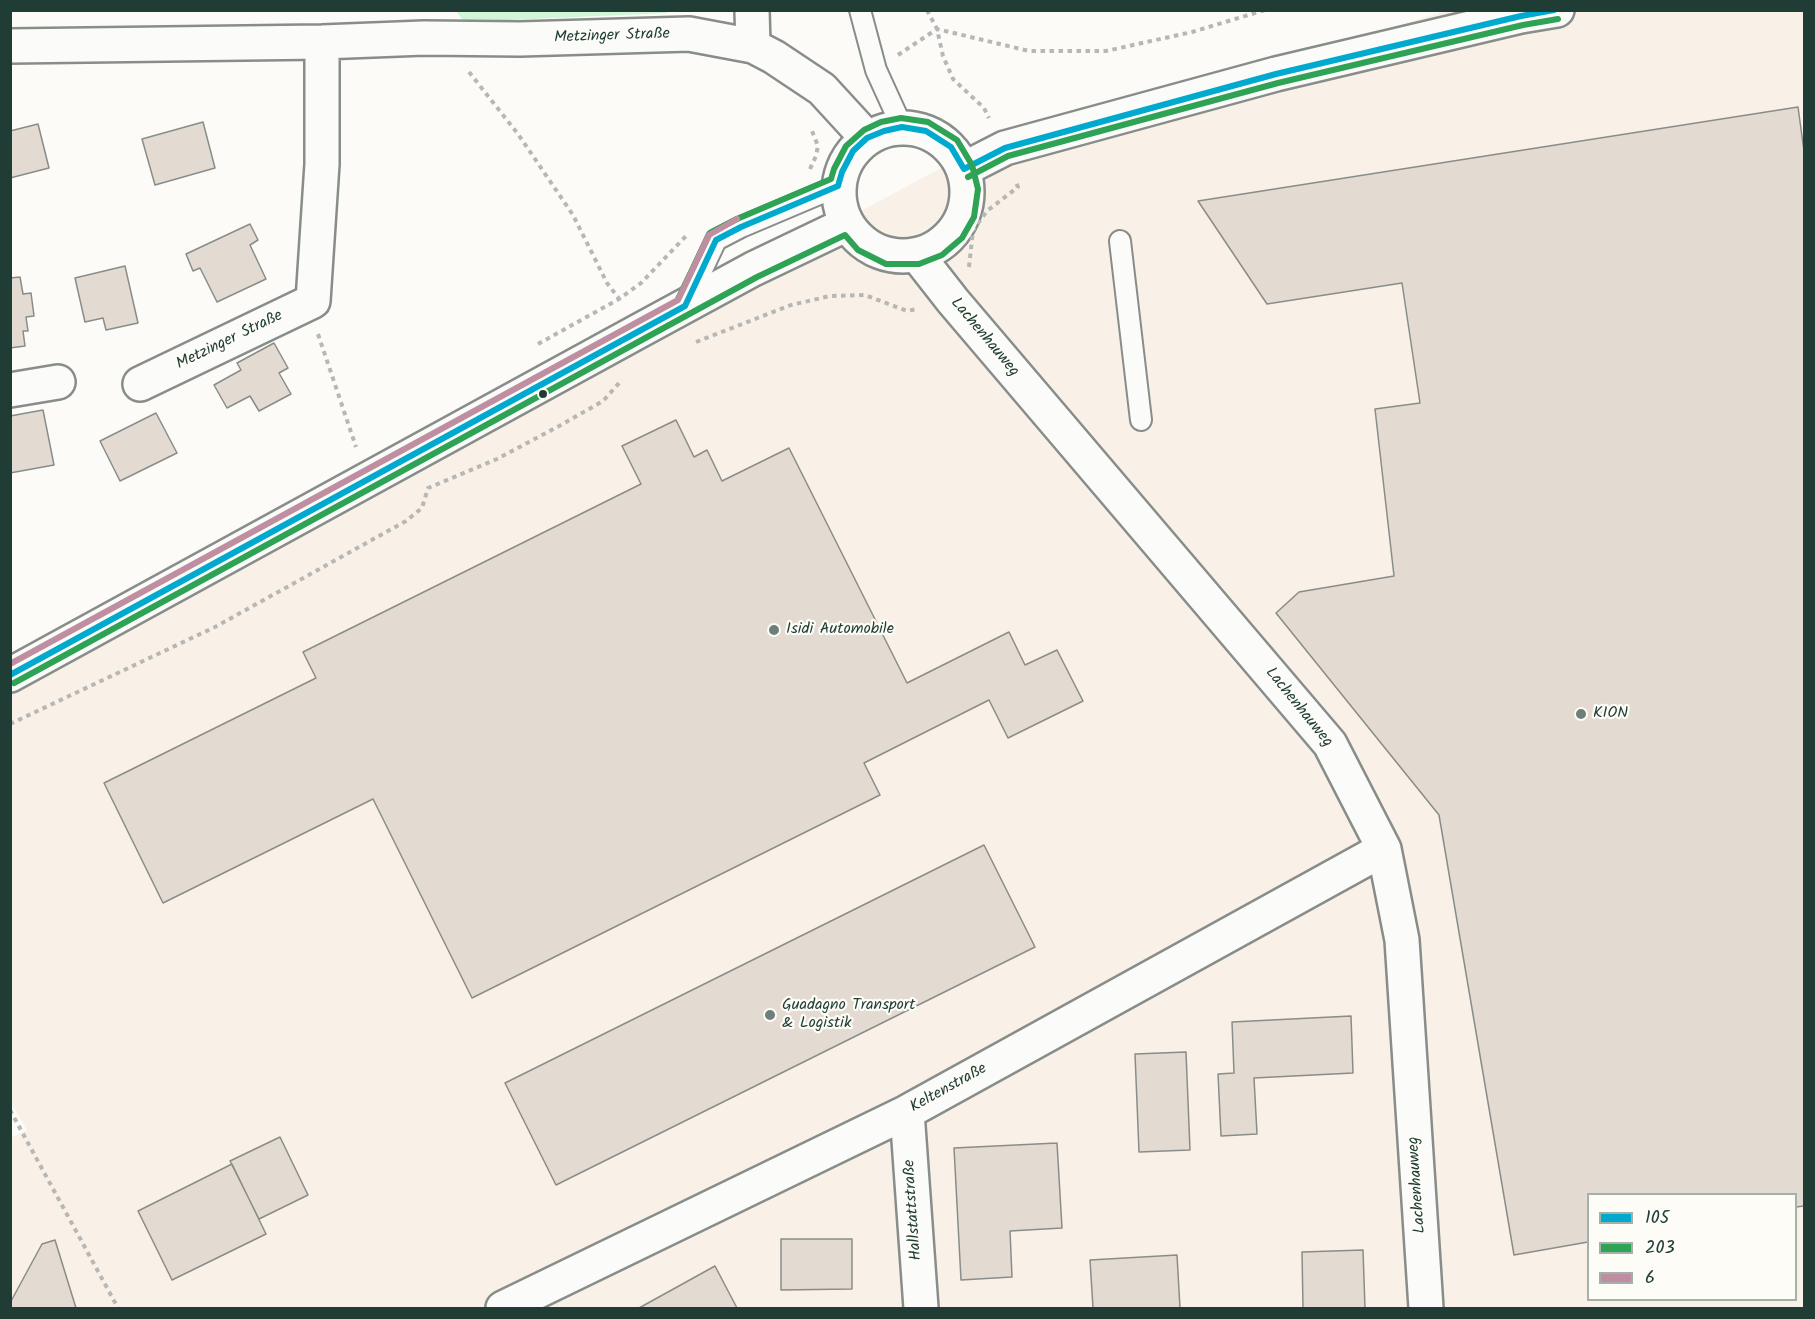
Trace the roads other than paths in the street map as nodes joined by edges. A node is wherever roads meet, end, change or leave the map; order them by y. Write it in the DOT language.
graph roads {
  1 [pos="752,10"];
  2 [pos="860,10"];
  3 [pos="1557,10"];
  4 [pos="694,22"];
  5 [pos="430,29"];
  6 [pos="322,42"];
  7 [pos="10,46"];
  8 [pos="753,46"];
  9 [pos="902,127"];
  10 [pos="867,138"];
  11 [pos="964,169"];
  12 [pos="838,186"];
  13 [pos="847,224"];
  14 [pos="1120,241"];
  15 [pos="917,255"];
  16 [pos="685,306"];
  17 [pos="58,382"];
  18 [pos="140,384"];
  19 [pos="10,390"];
  20 [pos="1141,420"];
  21 [pos="10,675"];
  22 [pos="1384,849"];
  23 [pos="907,1112"];
  24 [pos="503,1308"];
  25 [pos="921,1308"];
  26 [pos="1426,1308"];
  1 -- 8 [label="street"];
  2 -- 9 [label="lane"];
  3 -- 11 [label="street"];
  4 -- 5 [label="street, Metzinger Straße"];
  4 -- 8 [label="street, Metzinger Straße"];
  5 -- 6 [label="street, Metzinger Straße"];
  6 -- 7 [label="street, Metzinger Straße"];
  6 -- 18 [label="street, Metzinger Straße"];
  8 -- 10 [label="street, Metzinger Straße"];
  9 -- 10 [label="street"];
  9 -- 11 [label="street"];
  10 -- 12 [label="street"];
  11 -- 15 [label="street"];
  12 -- 13 [label="street"];
  12 -- 16 [label="lane"];
  13 -- 15 [label="street"];
  13 -- 16 [label="street"];
  14 -- 20 [label="lane"];
  15 -- 22 [label="street, Lachenhauweg"];
  16 -- 21 [label="street"];
  17 -- 19 [label="street"];
  22 -- 23 [label="street, Keltenstraße"];
  22 -- 26 [label="street, Lachenhauweg"];
  23 -- 24 [label="street, Keltenstraße"];
  23 -- 25 [label="street, Hallstattstraße"];
}
